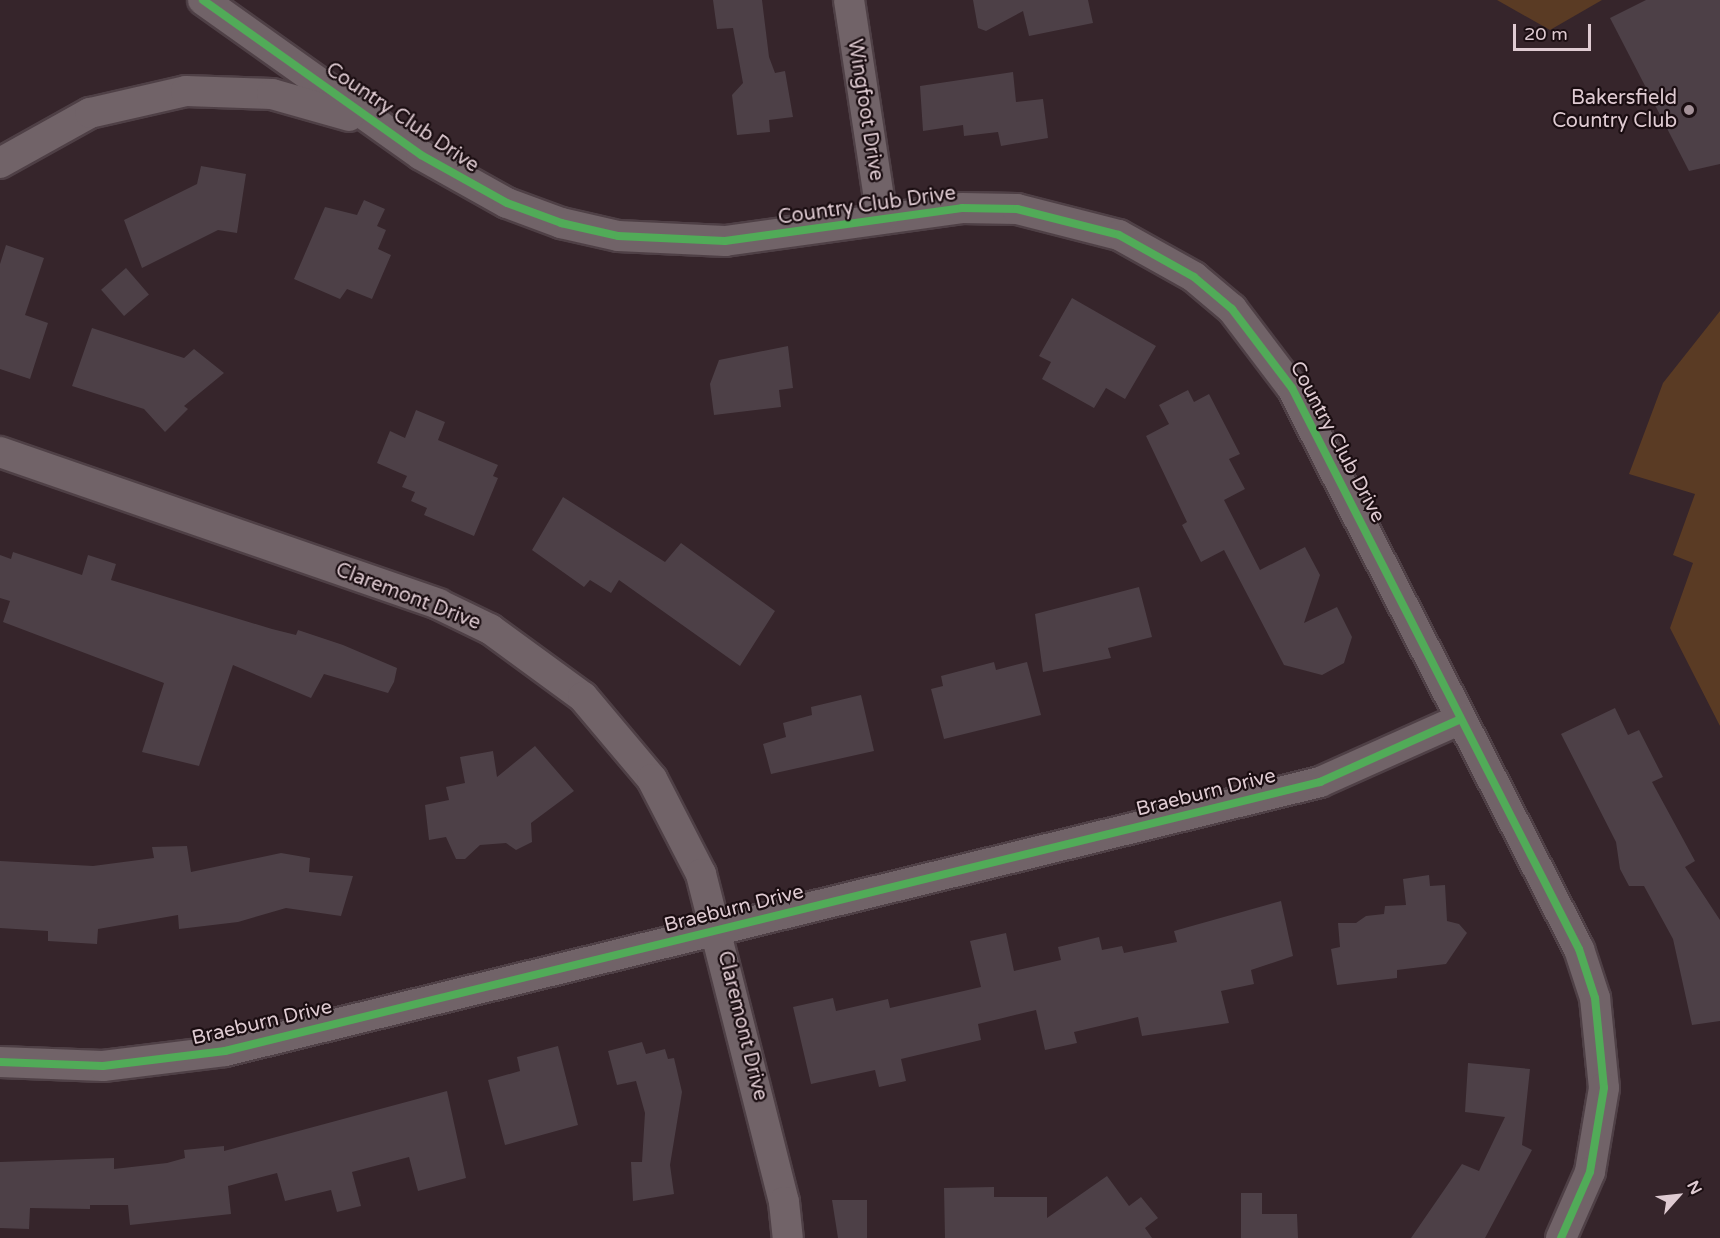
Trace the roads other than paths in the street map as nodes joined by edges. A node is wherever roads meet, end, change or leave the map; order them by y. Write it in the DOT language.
graph roads {
  1 [pos="202,0"];
  2 [pos="849,0"];
  3 [pos="405,144"];
  4 [pos="0,164"];
  5 [pos="882,219"];
  6 [pos="0,452"];
  7 [pos="1461,718"];
  8 [pos="719,930"];
  9 [pos="0,1062"];
  10 [pos="788,1238"];
  11 [pos="1561,1238"];
  1 -- 3 [label="street, Country Club Drive"];
  2 -- 5 [label="street, Wingfoot Drive"];
  3 -- 4 [label="street"];
  3 -- 5 [label="street, Country Club Drive"];
  5 -- 7 [label="street, Country Club Drive"];
  6 -- 8 [label="street, Claremont Drive"];
  7 -- 8 [label="street, Braeburn Drive"];
  7 -- 11 [label="street, Country Club Drive"];
  8 -- 9 [label="street, Braeburn Drive"];
  8 -- 10 [label="street, Claremont Drive"];
}
